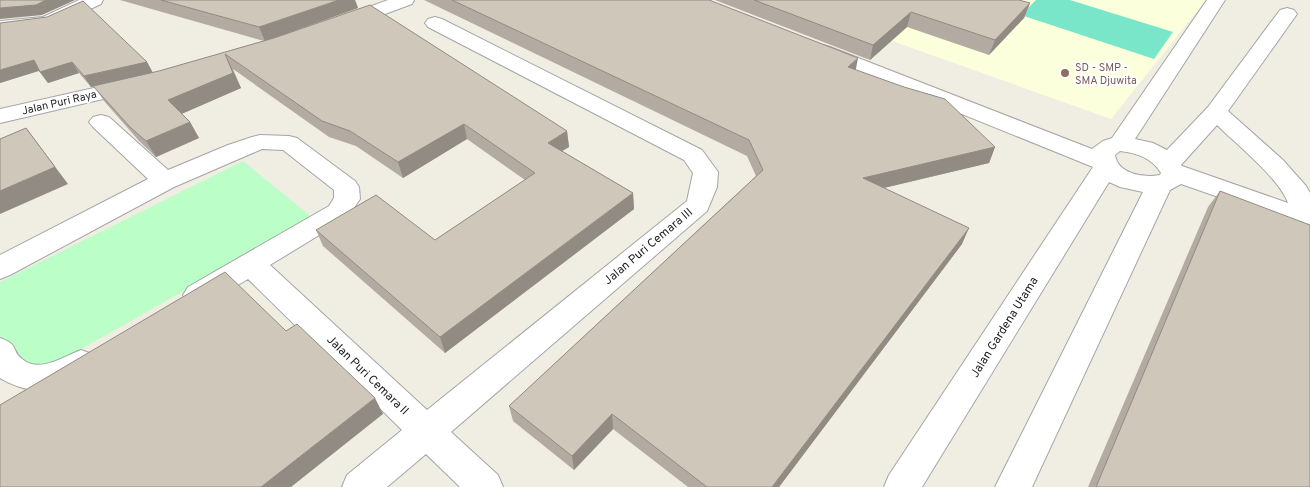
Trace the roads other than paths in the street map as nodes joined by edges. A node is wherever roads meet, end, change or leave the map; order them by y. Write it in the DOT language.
graph roads {
  1 [pos="94,0"];
  2 [pos="405,0"];
  3 [pos="1216,0"];
  4 [pos="1287,14"];
  5 [pos="435,23"];
  6 [pos="0,27"];
  7 [pos="325,29"];
  8 [pos="810,38"];
  9 [pos="150,81"];
  10 [pos="1216,112"];
  11 [pos="0,116"];
  12 [pos="101,122"];
  13 [pos="1108,155"];
  14 [pos="1167,174"];
  15 [pos="165,181"];
  16 [pos="1309,220"];
  17 [pos="251,264"];
  18 [pos="0,268"];
  19 [pos="176,308"];
  20 [pos="0,351"];
  21 [pos="102,351"];
  22 [pos="426,431"];
  23 [pos="360,487"];
  24 [pos="485,487"];
  25 [pos="902,487"];
  26 [pos="1013,487"];
  1 -- 6 [label="street"];
  2 -- 7 [label="street"];
  3 -- 13 [label="street, Jalan Gardena Utama"];
  4 -- 10 [label="street"];
  5 -- 22 [label="street, Jalan Puri Cemara III"];
  8 -- 13 [label="street"];
  9 -- 11 [label="street, Jalan Puri Raya"];
  10 -- 14 [label="street"];
  10 -- 16 [label="street"];
  12 -- 15 [label="street"];
  13 -- 14 [label="street"];
  13 -- 14 [label="street"];
  13 -- 25 [label="street, Jalan Gardena Utama"];
  14 -- 16 [label="street"];
  14 -- 26 [label="street"];
  15 -- 17 [label="street"];
  15 -- 18 [label="street"];
  17 -- 19 [label="street"];
  17 -- 22 [label="street, Jalan Puri Cemara II"];
  20 -- 21 [label="street"];
  22 -- 23 [label="street"];
  22 -- 24 [label="street, Jalan Puri Cemara II"];
}
